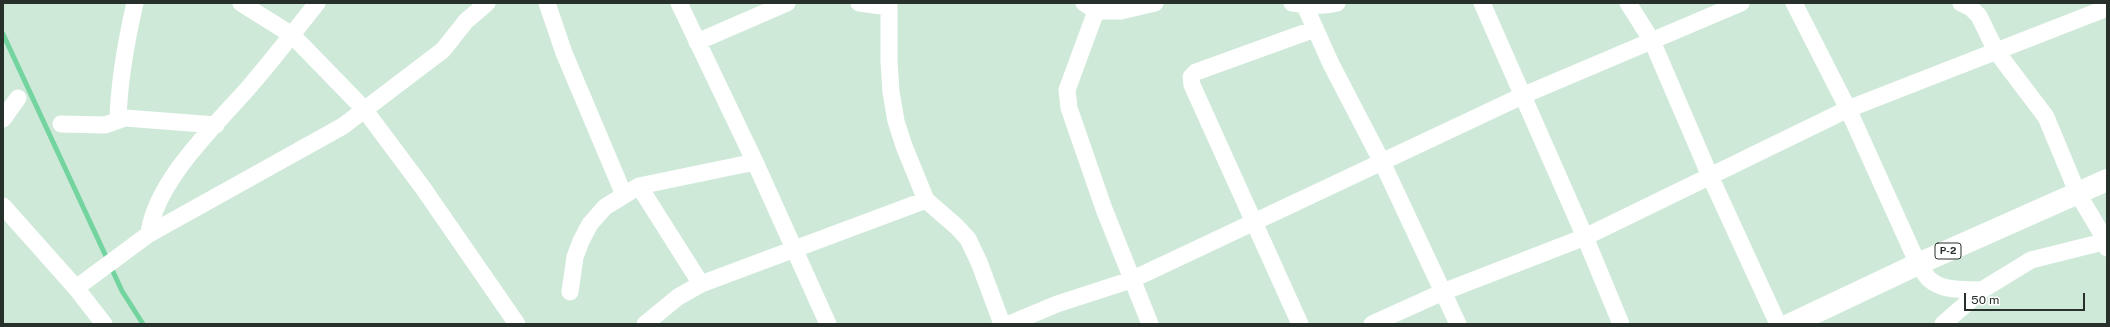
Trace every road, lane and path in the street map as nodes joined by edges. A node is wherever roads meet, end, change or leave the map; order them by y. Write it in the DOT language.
graph roads {
  1 [pos="135,3"];
  2 [pos="241,3"];
  3 [pos="317,3"];
  4 [pos="487,3"];
  5 [pos="547,3"];
  6 [pos="678,3"];
  7 [pos="787,3"];
  8 [pos="859,3"];
  9 [pos="1155,3"];
  10 [pos="1337,3"];
  11 [pos="1482,3"];
  12 [pos="1628,3"];
  13 [pos="1741,3"];
  14 [pos="1794,3"];
  15 [pos="1961,3"];
  16 [pos="1299,4"];
  17 [pos="889,5"];
  18 [pos="1093,6"];
  19 [pos="2107,8"];
  20 [pos="1315,29"];
  21 [pos="292,35"];
  22 [pos="1652,41"];
  23 [pos="697,42"];
  24 [pos="1996,51"];
  25 [pos="1524,95"];
  26 [pos="18,98"];
  27 [pos="364,109"];
  28 [pos="1848,109"];
  29 [pos="3,119"];
  30 [pos="118,120"];
  31 [pos="61,124"];
  32 [pos="216,125"];
  33 [pos="755,162"];
  34 [pos="1382,162"];
  35 [pos="1710,176"];
  36 [pos="2107,180"];
  37 [pos="639,186"];
  38 [pos="2078,194"];
  39 [pos="624,195"];
  40 [pos="926,200"];
  41 [pos="3,206"];
  42 [pos="1253,222"];
  43 [pos="149,234"];
  44 [pos="1585,236"];
  45 [pos="2107,243"];
  46 [pos="794,249"];
  47 [pos="1918,264"];
  48 [pos="1131,280"];
  49 [pos="701,284"];
  50 [pos="76,288"];
  51 [pos="1982,290"];
  52 [pos="570,292"];
  53 [pos="1443,292"];
  54 [pos="104,324"];
  55 [pos="517,324"];
  56 [pos="645,324"];
  57 [pos="828,324"];
  58 [pos="1002,324"];
  59 [pos="1009,324"];
  60 [pos="1150,324"];
  61 [pos="1300,324"];
  62 [pos="1372,324"];
  63 [pos="1458,324"];
  64 [pos="1621,324"];
  65 [pos="1778,324"];
  66 [pos="1791,324"];
  67 [pos="1943,324"];
  1 -- 30 [label="street"];
  2 -- 21 [label="street"];
  3 -- 21 [label="street"];
  4 -- 27 [label="street"];
  5 -- 39 [label="street"];
  6 -- 23 [label="street"];
  7 -- 23 [label="street"];
  8 -- 17 [label="street"];
  9 -- 18 [label="street"];
  10 -- 16 [label="street"];
  11 -- 25 [label="street"];
  12 -- 22 [label="street"];
  13 -- 22 [label="street"];
  14 -- 28 [label="street"];
  15 -- 24 [label="street"];
  16 -- 20 [label="street"];
  17 -- 40 [label="street"];
  18 -- 48 [label="street"];
  19 -- 24 [label="street"];
  20 -- 34 [label="street"];
  20 -- 42 [label="street"];
  21 -- 27 [label="street"];
  21 -- 32 [label="street"];
  22 -- 25 [label="street"];
  22 -- 35 [label="street"];
  23 -- 33 [label="street"];
  24 -- 28 [label="street"];
  24 -- 38 [label="street"];
  25 -- 34 [label="street"];
  25 -- 44 [label="street"];
  26 -- 29 [label="street"];
  27 -- 43 [label="street"];
  27 -- 55 [label="street"];
  28 -- 35 [label="street"];
  28 -- 47 [label="street"];
  30 -- 31 [label="street"];
  30 -- 32 [label="street"];
  32 -- 43 [label="street"];
  33 -- 37 [label="street"];
  33 -- 46 [label="street"];
  34 -- 42 [label="street"];
  34 -- 53 [label="street"];
  35 -- 44 [label="street"];
  35 -- 65 [label="street"];
  36 -- 38 [label="highway, P-2"];
  37 -- 39 [label="street"];
  37 -- 49 [label="street"];
  38 -- 45 [label="street"];
  38 -- 47 [label="highway, P-2"];
  39 -- 52 [label="street"];
  40 -- 46 [label="street"];
  40 -- 58 [label="street"];
  41 -- 50 [label="street"];
  42 -- 48 [label="street"];
  42 -- 61 [label="street"];
  43 -- 50 [label="street"];
  44 -- 53 [label="street"];
  44 -- 64 [label="street"];
  45 -- 51 [label="street"];
  46 -- 49 [label="street"];
  46 -- 57 [label="street"];
  47 -- 51 [label="street"];
  47 -- 66 [label="highway, P-2"];
  48 -- 59 [label="street"];
  48 -- 60 [label="street"];
  49 -- 56 [label="street"];
  50 -- 54 [label="street"];
  51 -- 67 [label="street"];
  53 -- 62 [label="street"];
  53 -- 63 [label="street"];
}
